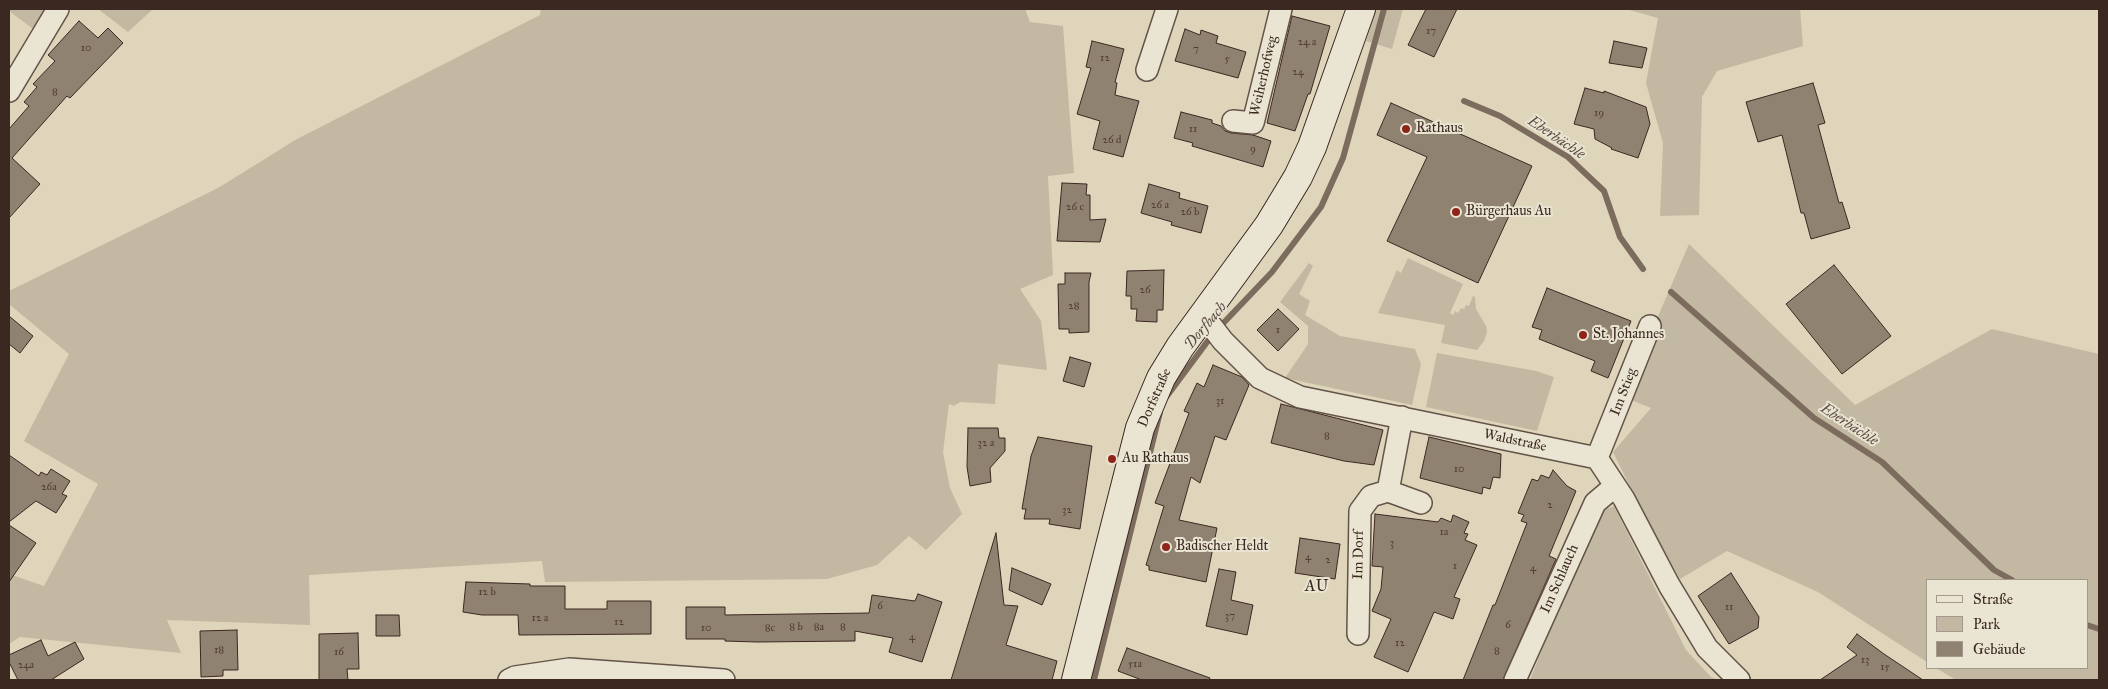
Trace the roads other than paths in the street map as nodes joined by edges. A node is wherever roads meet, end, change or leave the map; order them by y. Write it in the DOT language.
graph roads {
  1 [pos="58,9"];
  2 [pos="1167,9"];
  3 [pos="1281,9"];
  4 [pos="1361,9"];
  5 [pos="1147,70"];
  6 [pos="9,91"];
  7 [pos="1232,121"];
  8 [pos="1205,319"];
  9 [pos="1650,326"];
  10 [pos="1402,417"];
  11 [pos="1597,458"];
  12 [pos="1615,486"];
  13 [pos="1388,491"];
  14 [pos="1421,503"];
  15 [pos="1358,634"];
  16 [pos="509,680"];
  17 [pos="724,680"];
  18 [pos="1076,680"];
  19 [pos="1515,680"];
  20 [pos="1739,680"];
  1 -- 6 [label="street"];
  2 -- 5 [label="street"];
  3 -- 7 [label="street, Weiherhofweg"];
  4 -- 8 [label="main road, Dorfstraße"];
  8 -- 10 [label="street, Waldstraße"];
  8 -- 18 [label="main road, Dorfstraße"];
  9 -- 11 [label="street, Im Stieg"];
  10 -- 11 [label="street, Waldstraße"];
  10 -- 13 [label="street"];
  11 -- 12 [label="street"];
  12 -- 19 [label="street, Im Schlauch"];
  12 -- 20 [label="street"];
  13 -- 14 [label="street"];
  13 -- 15 [label="street, Im Dorf"];
  16 -- 17 [label="street"];
}
